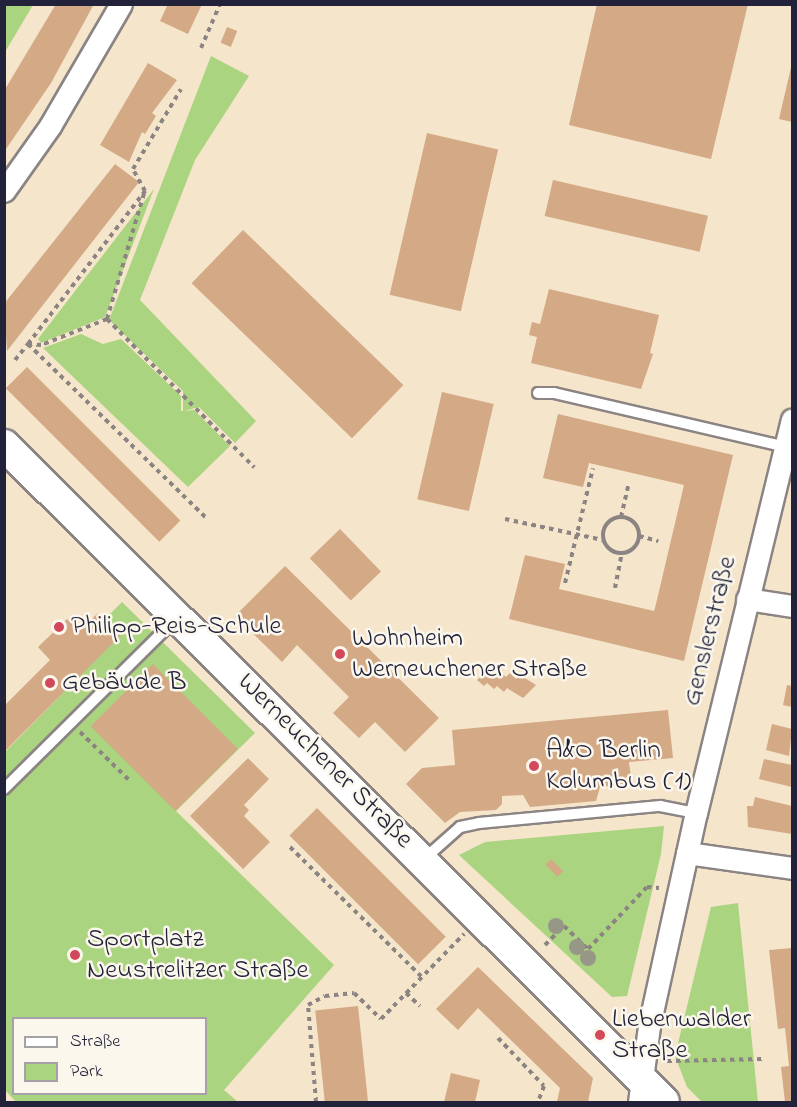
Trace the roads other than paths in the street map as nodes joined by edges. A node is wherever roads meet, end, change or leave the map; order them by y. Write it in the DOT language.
graph roads {
  1 [pos="121,4"];
  2 [pos="4,191"];
  3 [pos="537,393"];
  4 [pos="792,420"];
  5 [pos="4,445"];
  6 [pos="786,447"];
  7 [pos="747,599"];
  8 [pos="792,606"];
  9 [pos="180,616"];
  10 [pos="4,789"];
  11 [pos="696,813"];
  12 [pos="687,853"];
  13 [pos="423,860"];
  14 [pos="792,868"];
  15 [pos="641,1091"];
  16 [pos="664,1102"];
  1 -- 2 [label="street"];
  3 -- 6 [label="lane"];
  4 -- 6 [label="street, Genslerstraße"];
  5 -- 9 [label="street, Werneuchener Straße"];
  6 -- 7 [label="street, Genslerstraße"];
  7 -- 8 [label="street"];
  7 -- 11 [label="street, Genslerstraße"];
  9 -- 10 [label="lane"];
  9 -- 13 [label="street, Werneuchener Straße"];
  11 -- 12 [label="street, Genslerstraße"];
  11 -- 13 [label="lane"];
  12 -- 14 [label="street"];
  12 -- 15 [label="street, Genslerstraße"];
  13 -- 15 [label="street, Werneuchener Straße"];
  15 -- 16 [label="street"];
}
